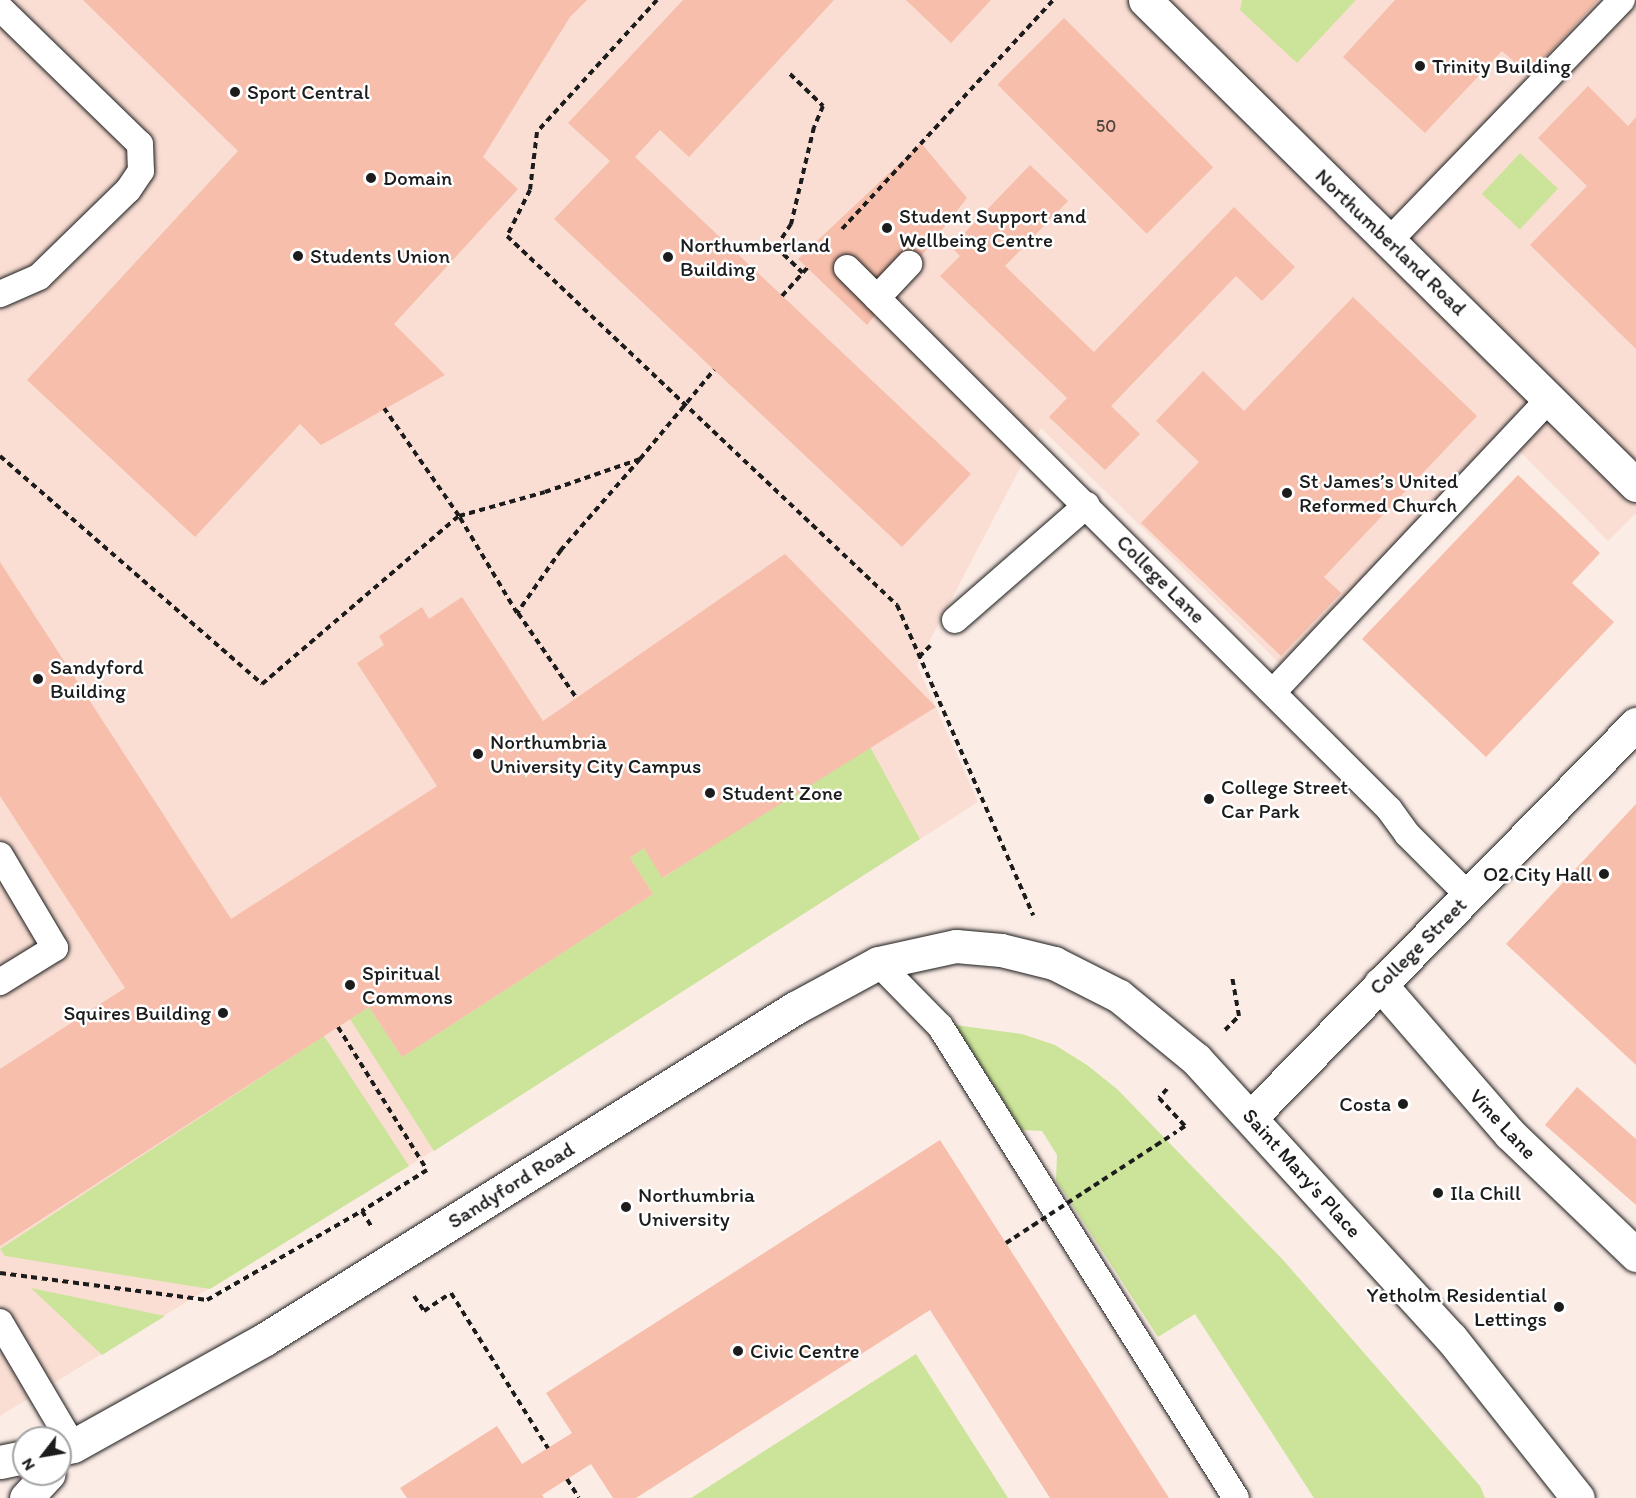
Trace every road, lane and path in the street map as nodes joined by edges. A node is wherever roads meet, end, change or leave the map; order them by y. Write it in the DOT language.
graph roads {
  1 [pos="657,0"];
  2 [pos="1053,0"];
  3 [pos="1145,0"];
  4 [pos="1622,0"];
  5 [pos="0,8"];
  6 [pos="790,74"];
  7 [pos="835,237"];
  8 [pos="1389,241"];
  9 [pos="815,259"];
  10 [pos="909,264"];
  11 [pos="847,268"];
  12 [pos="803,273"];
  13 [pos="0,294"];
  14 [pos="782,296"];
  15 [pos="877,298"];
  16 [pos="714,370"];
  17 [pos="1550,398"];
  18 [pos="684,404"];
  19 [pos="384,408"];
  20 [pos="0,456"];
  21 [pos="640,459"];
  22 [pos="1636,485"];
  23 [pos="1087,505"];
  24 [pos="459,516"];
  25 [pos="518,613"];
  26 [pos="955,620"];
  27 [pos="1273,692"];
  28 [pos="577,699"];
  29 [pos="1636,724"];
  30 [pos="0,855"];
  31 [pos="1468,895"];
  32 [pos="956,946"];
  33 [pos="878,963"];
  34 [pos="1054,963"];
  35 [pos="1232,978"];
  36 [pos="0,982"];
  37 [pos="1380,984"];
  38 [pos="1196,1059"];
  39 [pos="1251,1116"];
  40 [pos="1173,1134"];
  41 [pos="362,1211"];
  42 [pos="1006,1243"];
  43 [pos="1636,1255"];
  44 [pos="0,1273"];
  45 [pos="0,1322"];
  46 [pos="501,1370"];
  47 [pos="51,1426"];
  48 [pos="72,1448"];
  49 [pos="548,1448"];
  50 [pos="567,1479"];
  51 [pos="37,1486"];
  52 [pos="26,1498"];
  53 [pos="579,1498"];
  54 [pos="1236,1498"];
  55 [pos="1578,1498"];
  1 -- 18 [label="path"];
  2 -- 7 [label="path"];
  3 -- 8 [label="main road, Northumberland Road"];
  4 -- 8 [label="lane"];
  5 -- 13 [label="lane"];
  6 -- 12 [label="path"];
  8 -- 17 [label="main road, Northumberland Road"];
  9 -- 12 [label="path"];
  10 -- 15 [label="lane"];
  11 -- 15 [label="lane, College Lane"];
  12 -- 14 [label="path"];
  15 -- 23 [label="lane, College Lane"];
  16 -- 18 [label="path"];
  17 -- 22 [label="main road, Northumberland Road"];
  17 -- 27 [label="lane"];
  18 -- 21 [label="path"];
  18 -- 34 [label="path"];
  19 -- 24 [label="path"];
  20 -- 24 [label="path"];
  21 -- 24 [label="path"];
  21 -- 25 [label="path"];
  23 -- 26 [label="lane"];
  23 -- 27 [label="lane, College Lane"];
  24 -- 25 [label="path"];
  25 -- 28 [label="path"];
  27 -- 31 [label="lane, College Lane"];
  29 -- 31 [label="main road, College Street"];
  30 -- 36 [label="lane"];
  31 -- 37 [label="main road, College Street"];
  32 -- 33 [label="main road, Sandyford Road"];
  32 -- 34 [label="main road, Saint Mary's Place"];
  33 -- 48 [label="main road, Sandyford Road"];
  33 -- 54 [label="lane"];
  34 -- 38 [label="main road, Saint Mary's Place"];
  35 -- 38 [label="path"];
  37 -- 39 [label="main road, College Street"];
  37 -- 43 [label="main road, Vine Lane"];
  38 -- 39 [label="main road, Saint Mary's Place"];
  39 -- 55 [label="main road, Saint Mary's Place"];
  40 -- 42 [label="path, bridge"];
  41 -- 44 [label="path"];
  45 -- 47 [label="lane"];
  46 -- 49 [label="path"];
  50 -- 53 [label="path"];
  51 -- 52 [label="main road"];
}
